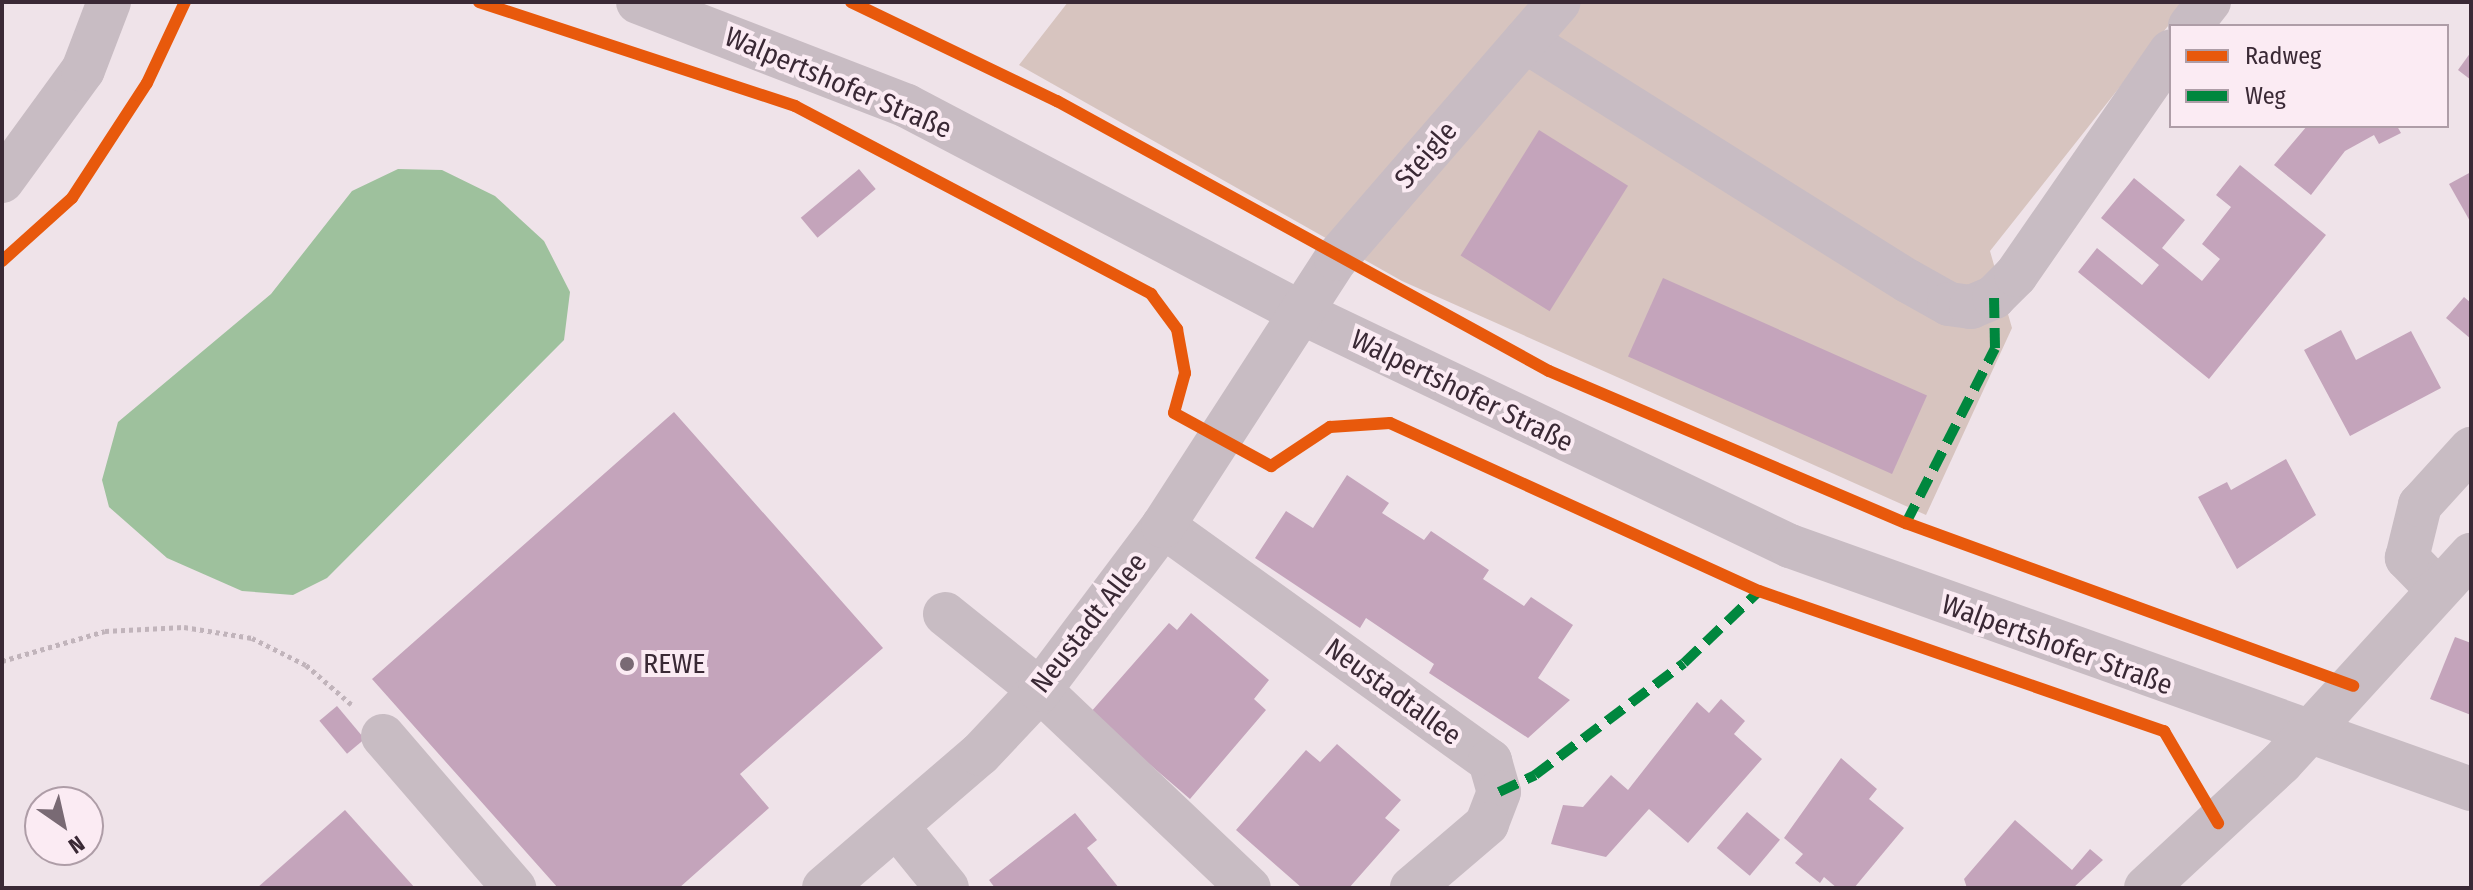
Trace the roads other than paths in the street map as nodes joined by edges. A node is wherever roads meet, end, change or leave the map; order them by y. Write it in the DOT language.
graph roads {
  1 [pos="109,2"];
  2 [pos="638,2"];
  3 [pos="1559,2"];
  4 [pos="2209,2"];
  5 [pos="2192,24"];
  6 [pos="1525,41"];
  7 [pos="2169,54"];
  8 [pos="2,181"];
  9 [pos="1300,312"];
  10 [pos="2471,449"];
  11 [pos="1163,526"];
  12 [pos="2471,555"];
  13 [pos="2438,590"];
  14 [pos="945,614"];
  15 [pos="1040,690"];
  16 [pos="383,736"];
  17 [pos="2306,736"];
  18 [pos="2471,789"];
  19 [pos="899,829"];
  20 [pos="514,888"];
  21 [pos="824,888"];
  22 [pos="947,888"];
  23 [pos="1249,888"];
  24 [pos="1412,888"];
  25 [pos="2146,888"];
  1 -- 8 [label="street"];
  2 -- 9 [label="street, Walpertshofer Straße"];
  3 -- 6 [label="street, Steigle"];
  4 -- 5 [label="street"];
  6 -- 7 [label="street"];
  6 -- 9 [label="street, Steigle"];
  9 -- 11 [label="street, Neustadt Allee"];
  9 -- 17 [label="street, Walpertshofer Straße"];
  10 -- 13 [label="street"];
  11 -- 15 [label="street, Neustadt Allee"];
  11 -- 24 [label="street, Neustadtallee"];
  12 -- 13 [label="street"];
  13 -- 17 [label="street"];
  14 -- 15 [label="street"];
  15 -- 19 [label="street, Neustadt Allee"];
  15 -- 23 [label="street"];
  16 -- 20 [label="street"];
  17 -- 18 [label="street, Walpertshofer Straße"];
  17 -- 25 [label="street"];
  19 -- 21 [label="street, Neustadt Allee"];
  19 -- 22 [label="street"];
}
